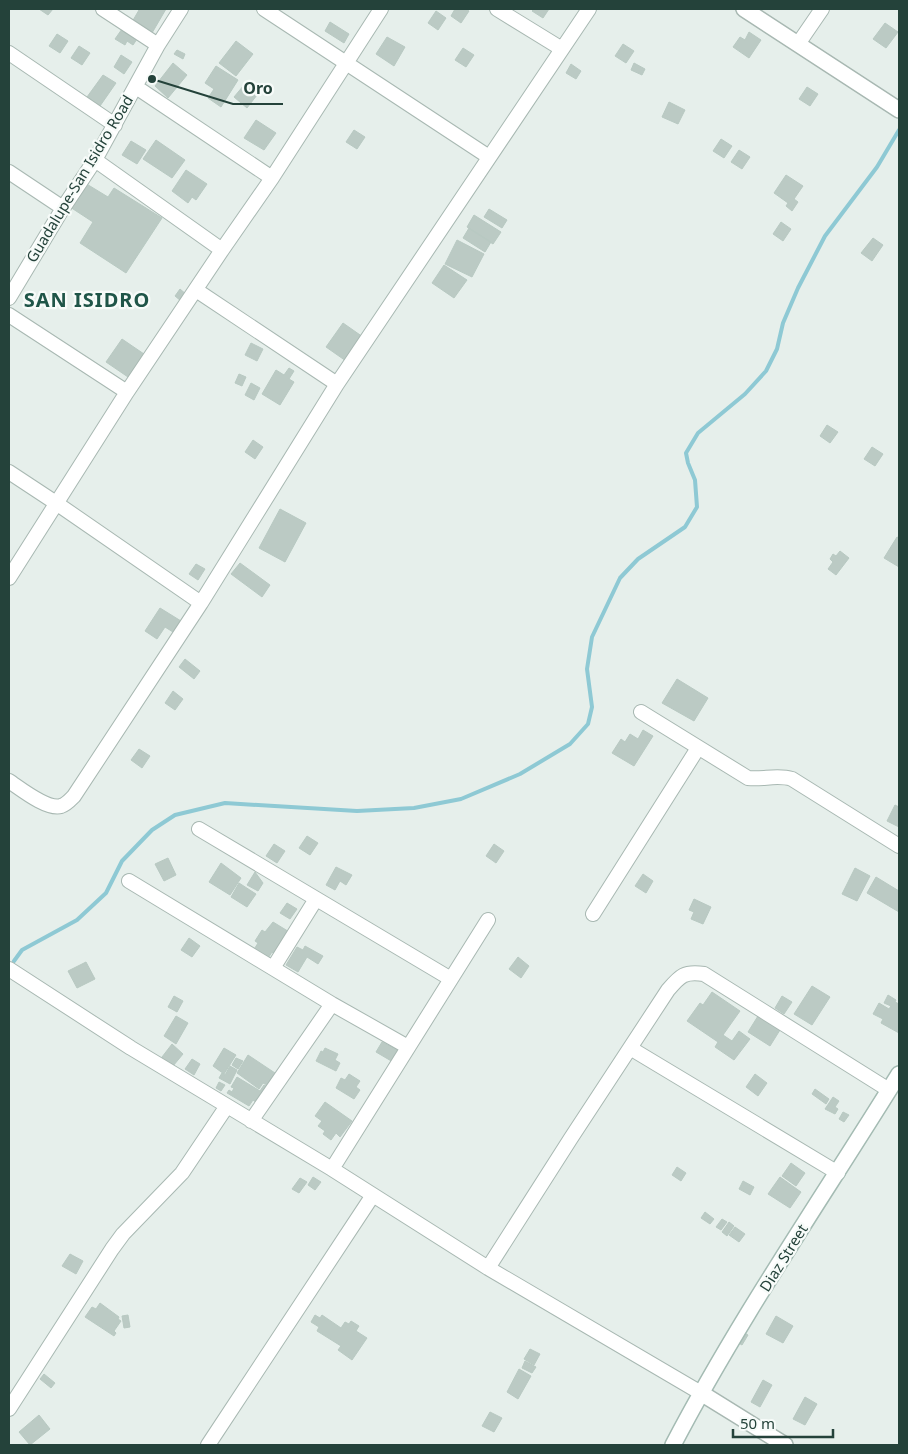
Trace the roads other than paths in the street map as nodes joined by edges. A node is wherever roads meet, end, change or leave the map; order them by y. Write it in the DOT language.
graph roads {
  1 [pos="103,9"];
  2 [pos="181,9"];
  3 [pos="264,9"];
  4 [pos="381,9"];
  5 [pos="497,9"];
  6 [pos="589,9"];
  7 [pos="744,9"];
  8 [pos="822,9"];
  9 [pos="798,44"];
  10 [pos="158,45"];
  11 [pos="562,49"];
  12 [pos="9,53"];
  13 [pos="347,62"];
  14 [pos="136,87"];
  15 [pos="899,110"];
  16 [pos="115,125"];
  17 [pos="489,157"];
  18 [pos="94,160"];
  19 [pos="9,172"];
  20 [pos="272,178"];
  21 [pos="63,208"];
  22 [pos="222,250"];
  23 [pos="196,290"];
  24 [pos="9,298"];
  25 [pos="9,315"];
  26 [pos="337,384"];
  27 [pos="127,392"];
  28 [pos="9,472"];
  29 [pos="56,503"];
  30 [pos="9,578"];
  31 [pos="201,603"];
  32 [pos="641,712"];
  33 [pos="698,748"];
  34 [pos="9,781"];
  35 [pos="199,829"];
  36 [pos="899,846"];
  37 [pos="129,881"];
  38 [pos="316,899"];
  39 [pos="593,914"];
  40 [pos="488,920"];
  41 [pos="273,968"];
  42 [pos="9,969"];
  43 [pos="451,979"];
  44 [pos="332,1004"];
  45 [pos="408,1047"];
  46 [pos="630,1048"];
  47 [pos="899,1074"];
  48 [pos="890,1090"];
  49 [pos="227,1106"];
  50 [pos="251,1121"];
  51 [pos="332,1169"];
  52 [pos="838,1173"];
  53 [pos="372,1195"];
  54 [pos="488,1268"];
  55 [pos="701,1394"];
  56 [pos="9,1409"];
  57 [pos="208,1445"];
  58 [pos="673,1445"];
  59 [pos="785,1445"];
  1 -- 10 [label="street"];
  2 -- 10 [label="street, Guadalupe-San Isidro Road"];
  3 -- 13 [label="street"];
  4 -- 13 [label="street"];
  5 -- 11 [label="street"];
  6 -- 11 [label="street"];
  7 -- 9 [label="main road"];
  8 -- 9 [label="street"];
  9 -- 15 [label="main road"];
  10 -- 14 [label="street, Guadalupe-San Isidro Road"];
  11 -- 17 [label="street"];
  12 -- 16 [label="street"];
  13 -- 17 [label="street"];
  13 -- 20 [label="street"];
  14 -- 16 [label="street, Guadalupe-San Isidro Road"];
  14 -- 20 [label="street"];
  16 -- 18 [label="street, Guadalupe-San Isidro Road"];
  17 -- 26 [label="street"];
  18 -- 21 [label="street, Guadalupe-San Isidro Road"];
  18 -- 22 [label="street"];
  19 -- 21 [label="street"];
  20 -- 22 [label="street"];
  21 -- 24 [label="street, Guadalupe-San Isidro Road"];
  22 -- 23 [label="street"];
  23 -- 26 [label="street"];
  23 -- 27 [label="street"];
  25 -- 27 [label="street"];
  26 -- 31 [label="street"];
  27 -- 29 [label="street"];
  28 -- 29 [label="street"];
  29 -- 30 [label="street"];
  29 -- 31 [label="street"];
  31 -- 34 [label="street"];
  32 -- 33 [label="street"];
  33 -- 36 [label="street"];
  33 -- 39 [label="street"];
  35 -- 38 [label="street"];
  37 -- 41 [label="street"];
  38 -- 41 [label="street"];
  38 -- 43 [label="street"];
  40 -- 43 [label="street"];
  41 -- 44 [label="street"];
  42 -- 49 [label="street"];
  43 -- 45 [label="street"];
  44 -- 45 [label="street"];
  44 -- 50 [label="street"];
  45 -- 51 [label="street"];
  46 -- 48 [label="street"];
  46 -- 52 [label="street"];
  46 -- 54 [label="street"];
  47 -- 48 [label="main road, Diaz Street"];
  48 -- 52 [label="main road, Diaz Street"];
  49 -- 50 [label="street"];
  49 -- 56 [label="street"];
  50 -- 51 [label="street"];
  51 -- 53 [label="street"];
  52 -- 55 [label="main road, Diaz Street"];
  53 -- 54 [label="street"];
  53 -- 57 [label="street"];
  54 -- 55 [label="street"];
  55 -- 58 [label="main road, Diaz Street"];
  55 -- 59 [label="main road"];
}
